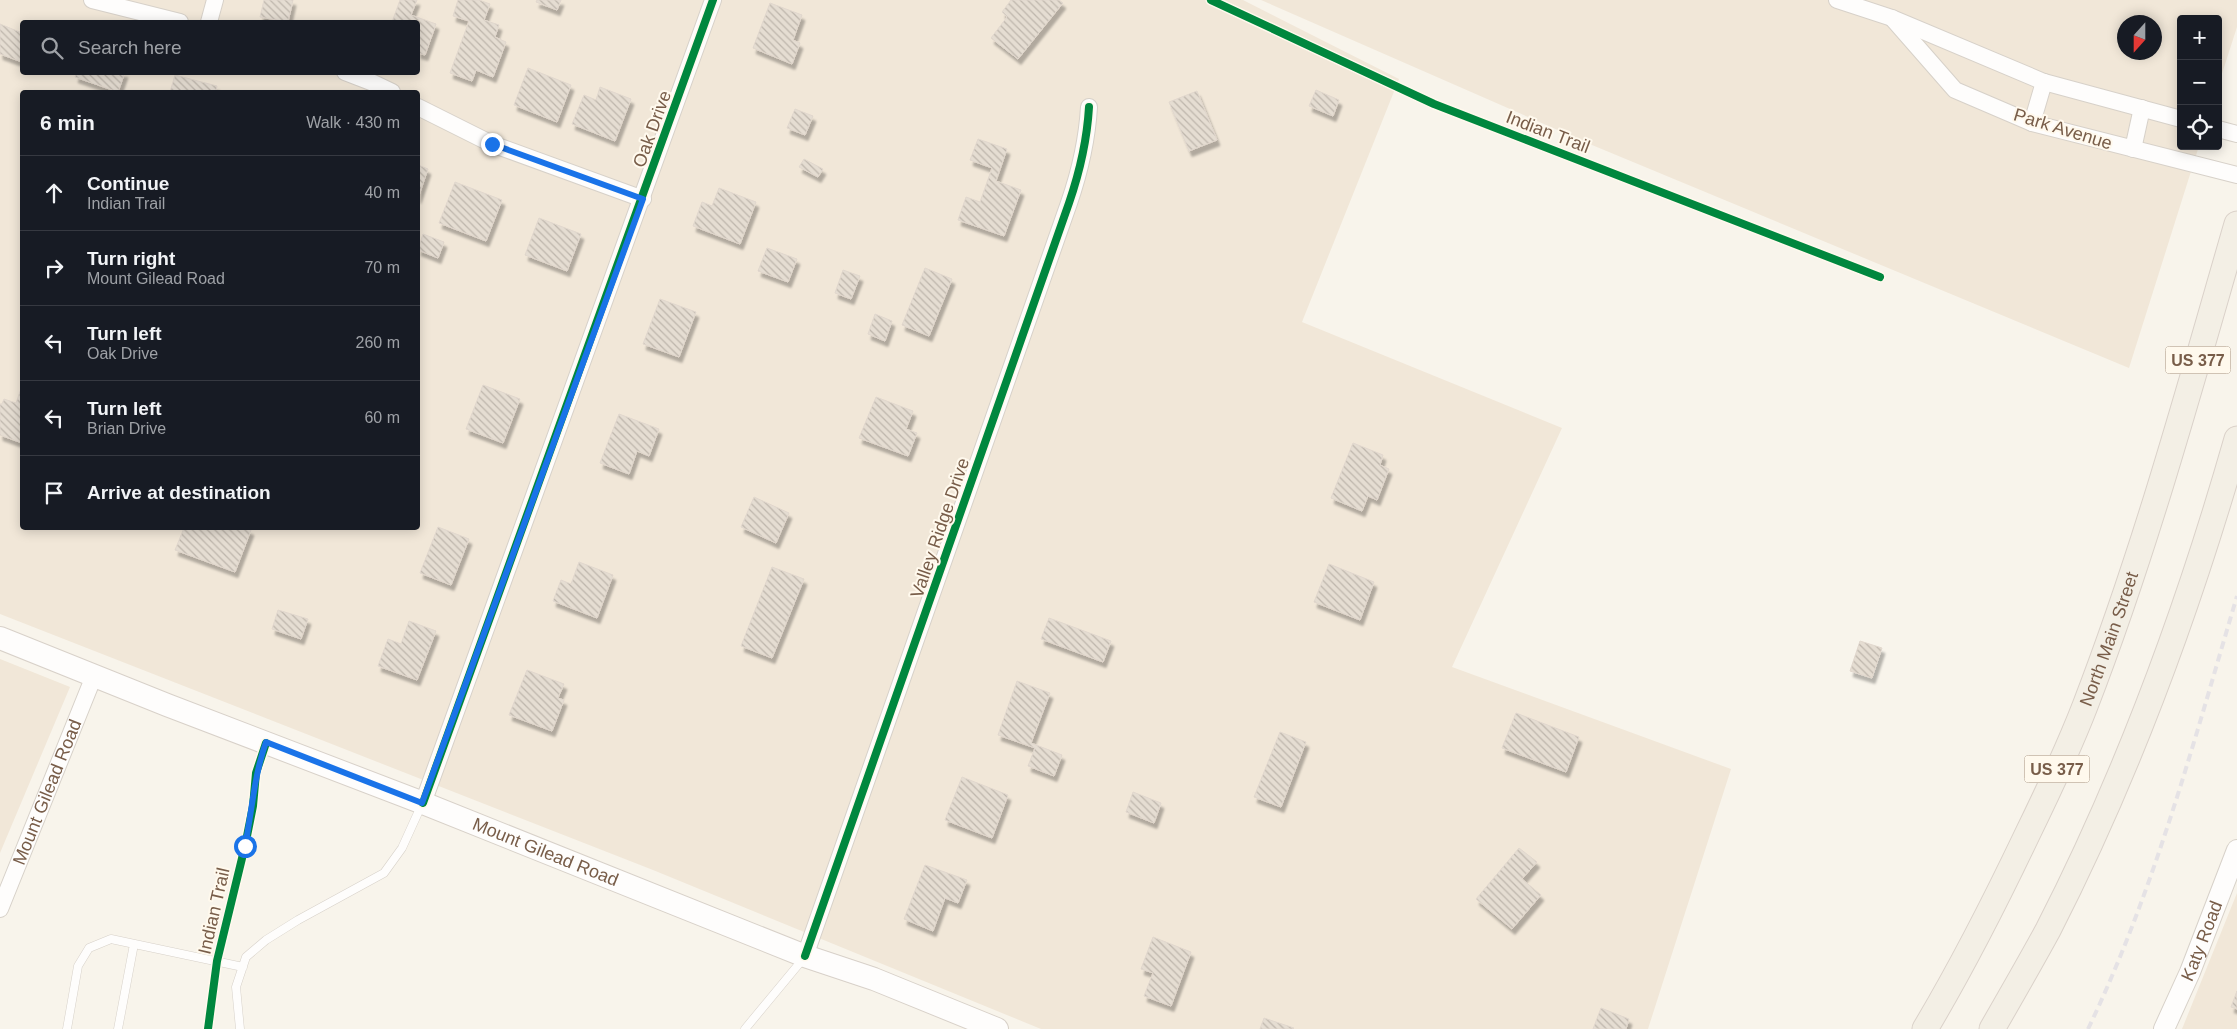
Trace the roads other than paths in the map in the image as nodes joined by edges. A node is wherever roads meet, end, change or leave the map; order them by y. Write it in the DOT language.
graph roads {
  1 [pos="92,0"];
  2 [pos="215,0"];
  3 [pos="713,0"];
  4 [pos="1838,0"];
  5 [pos="1892,18"];
  6 [pos="172,20"];
  7 [pos="210,20"];
  8 [pos="353,75"];
  9 [pos="2044,82"];
  10 [pos="388,90"];
  11 [pos="1088,107"];
  12 [pos="420,108"];
  13 [pos="2142,108"];
  14 [pos="2177,117"];
  15 [pos="2032,123"];
  16 [pos="2222,130"];
  17 [pos="2237,134"];
  18 [pos="2133,149"];
  19 [pos="2237,175"];
  20 [pos="643,199"];
  21 [pos="2237,224"];
  22 [pos="2237,439"];
  23 [pos="0,638"];
  24 [pos="94,676"];
  25 [pos="422,803"];
  26 [pos="2237,850"];
  27 [pos="0,909"];
  28 [pos="134,944"];
  29 [pos="805,956"];
  30 [pos="243,966"];
  31 [pos="67,1029"];
  32 [pos="118,1029"];
  33 [pos="240,1029"];
  34 [pos="746,1029"];
  35 [pos="997,1029"];
  36 [pos="1925,1029"];
  37 [pos="1992,1029"];
  38 [pos="2164,1029"];
  1 -- 6 [label="street"];
  2 -- 7 [label="street"];
  3 -- 20 [label="street, Oak Drive"];
  4 -- 5 [label="street"];
  5 -- 9 [label="street"];
  5 -- 15 [label="street, Park Avenue"];
  8 -- 10 [label="street"];
  9 -- 13 [label="street"];
  9 -- 15 [label="street"];
  11 -- 29 [label="street, Valley Ridge Drive"];
  12 -- 20 [label="street"];
  13 -- 14 [label="street"];
  13 -- 18 [label="street"];
  15 -- 18 [label="street, Park Avenue"];
  16 -- 17 [label="street"];
  18 -- 19 [label="street, Park Avenue"];
  20 -- 25 [label="street, Oak Drive"];
  21 -- 36 [label="main road, North Main Street / US 377"];
  22 -- 37 [label="main road, US 377"];
  23 -- 24 [label="main road, Mount Gilead Road"];
  24 -- 25 [label="main road, Mount Gilead Road"];
  24 -- 27 [label="street, Mount Gilead Road"];
  25 -- 29 [label="main road, Mount Gilead Road"];
  25 -- 30 [label="lane"];
  26 -- 38 [label="street, Katy Road"];
  28 -- 30 [label="lane"];
  28 -- 31 [label="lane"];
  28 -- 32 [label="lane"];
  29 -- 34 [label="lane"];
  29 -- 35 [label="main road, Mount Gilead Road"];
  30 -- 33 [label="lane"];
}
